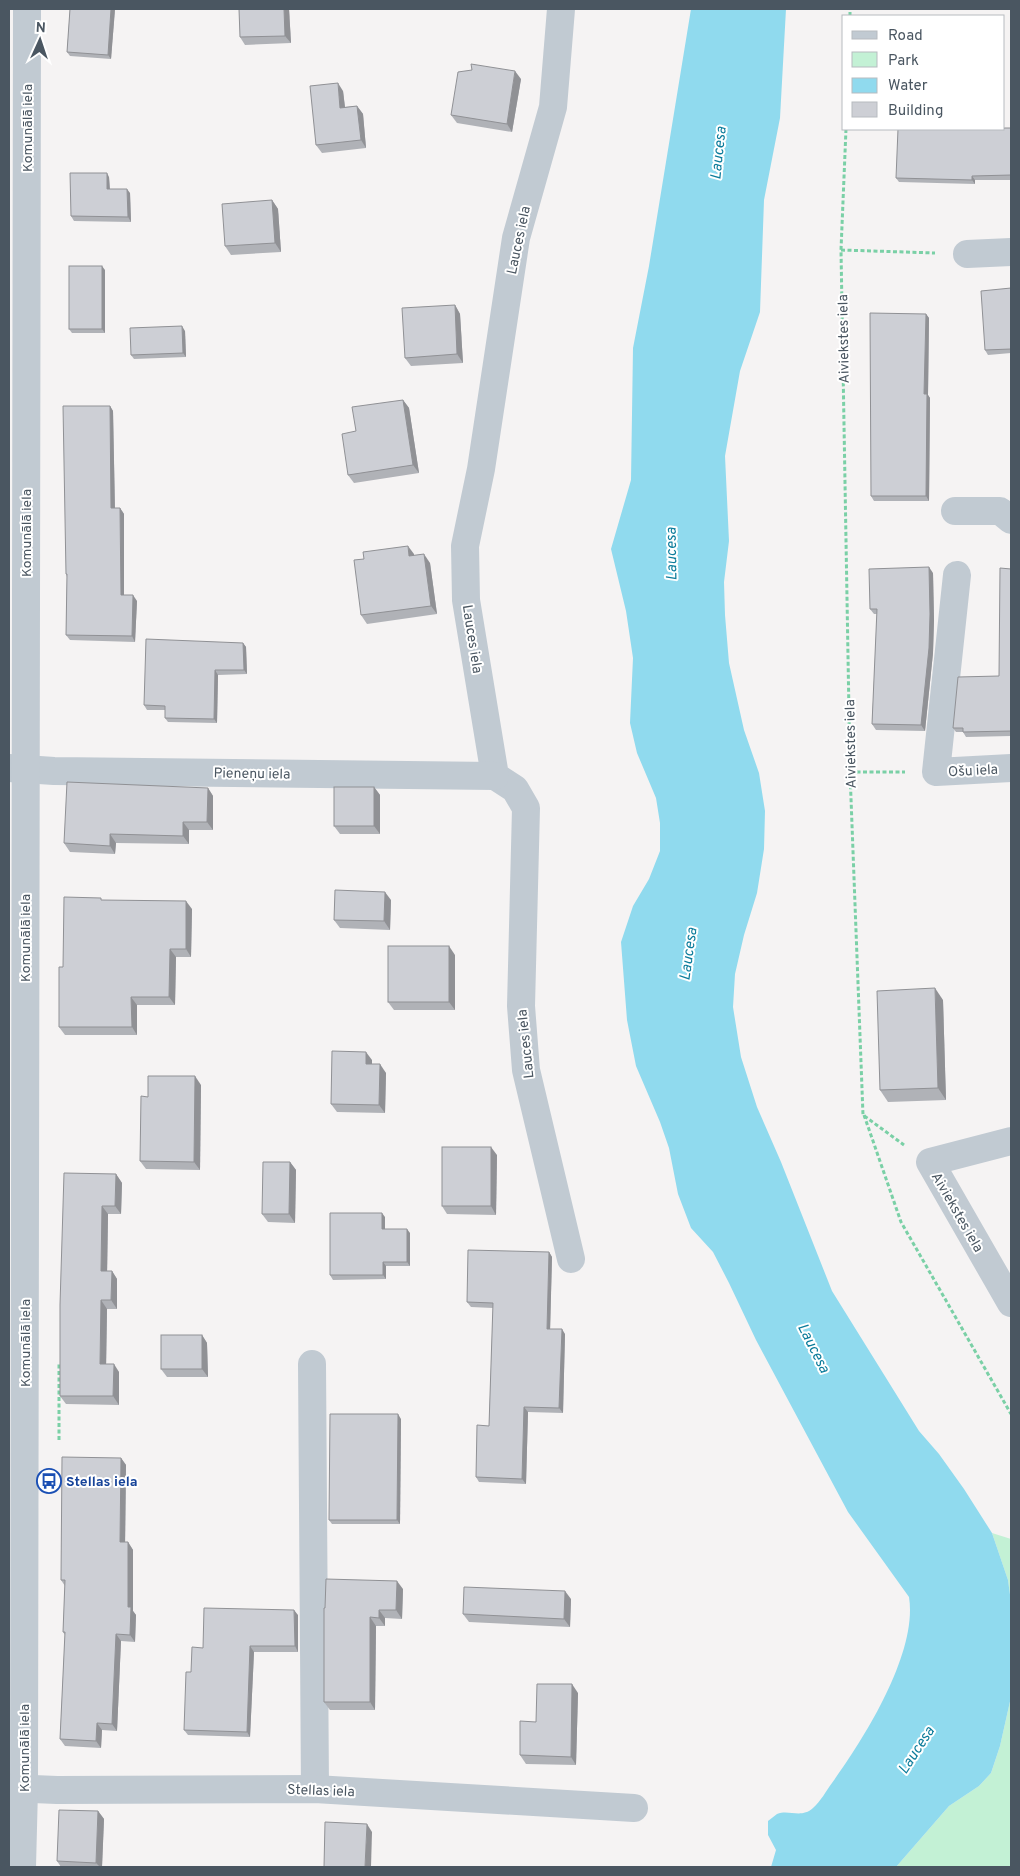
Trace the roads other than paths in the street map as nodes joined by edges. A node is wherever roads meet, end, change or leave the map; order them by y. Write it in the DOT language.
graph roads {
  1 [pos="27,9"];
  2 [pos="561,9"];
  3 [pos="1011,252"];
  4 [pos="967,254"];
  5 [pos="955,511"];
  6 [pos="1011,520"];
  7 [pos="957,575"];
  8 [pos="17,768"];
  9 [pos="1011,768"];
  10 [pos="495,776"];
  11 [pos="1011,1141"];
  12 [pos="571,1259"];
  13 [pos="1011,1303"];
  14 [pos="312,1364"];
  15 [pos="16,1788"];
  16 [pos="314,1789"];
  17 [pos="634,1808"];
  18 [pos="22,1867"];
  1 -- 8 [label="street, Komunālā iela"];
  2 -- 10 [label="street, Lauces iela"];
  3 -- 4 [label="street"];
  5 -- 6 [label="street"];
  7 -- 9 [label="street, Ošu iela"];
  8 -- 10 [label="street, Pieneņu iela"];
  8 -- 15 [label="street, Komunālā iela"];
  10 -- 12 [label="street, Lauces iela"];
  11 -- 13 [label="street, Aiviekstes iela"];
  14 -- 16 [label="street"];
  15 -- 16 [label="street, Stellas iela"];
  15 -- 18 [label="street, Komunālā iela"];
  16 -- 17 [label="street, Stellas iela"];
}
